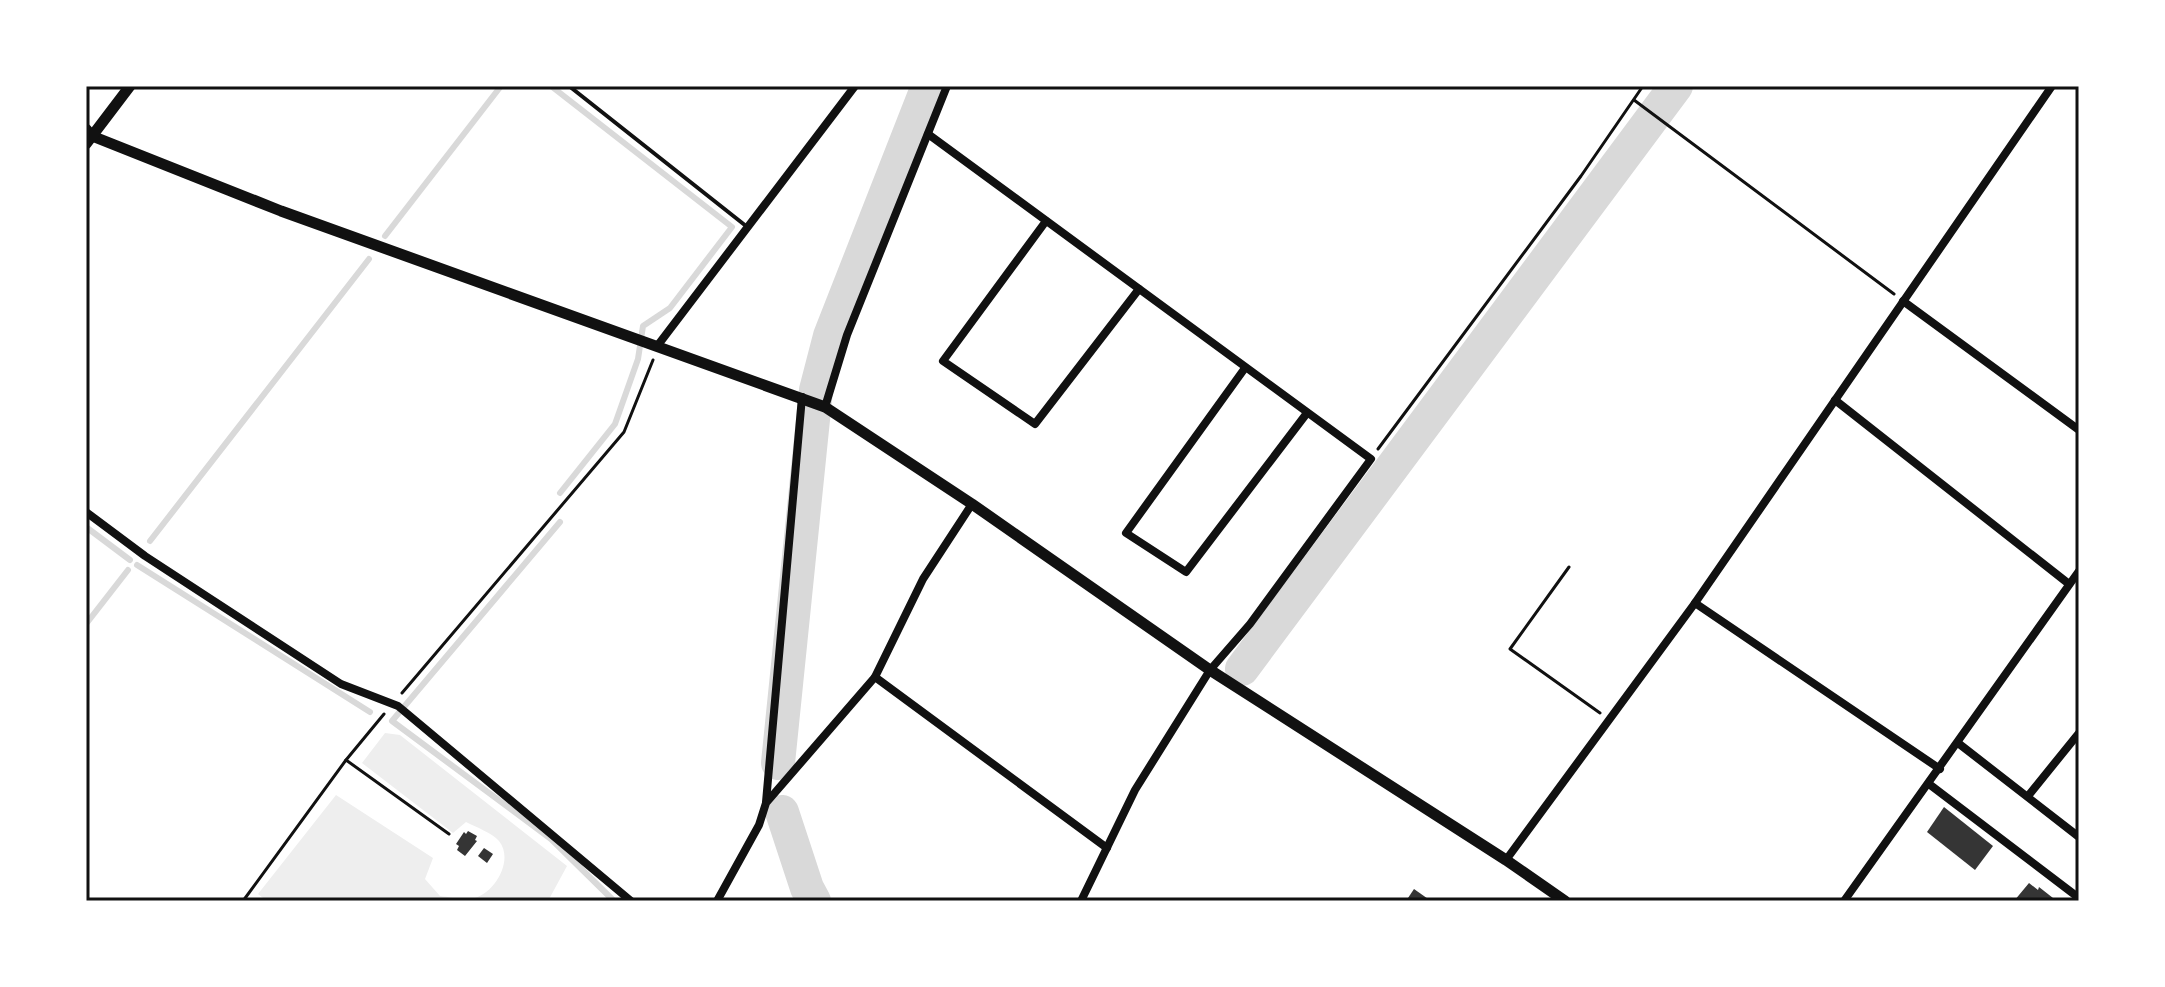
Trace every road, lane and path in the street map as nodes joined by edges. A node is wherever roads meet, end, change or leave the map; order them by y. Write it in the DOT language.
graph roads {
  1 [pos="130,86"];
  2 [pos="569,86"];
  3 [pos="855,86"];
  4 [pos="947,86"];
  5 [pos="1643,86"];
  6 [pos="2052,86"];
  7 [pos="1633,100"];
  8 [pos="928,134"];
  9 [pos="88,136"];
  10 [pos="1046,221"];
  11 [pos="746,226"];
  12 [pos="1139,289"];
  13 [pos="1903,301"];
  14 [pos="658,345"];
  15 [pos="1245,368"];
  16 [pos="804,398"];
  17 [pos="1835,400"];
  18 [pos="825,407"];
  19 [pos="1307,413"];
  20 [pos="2079,430"];
  21 [pos="1371,459"];
  22 [pos="972,504"];
  23 [pos="86,512"];
  24 [pos="1569,567"];
  25 [pos="2079,571"];
  26 [pos="2069,584"];
  27 [pos="1695,603"];
  28 [pos="1210,670"];
  29 [pos="875,677"];
  30 [pos="399,707"];
  31 [pos="1609,719"];
  32 [pos="2079,733"];
  33 [pos="1958,743"];
  34 [pos="346,760"];
  35 [pos="1940,769"];
  36 [pos="1929,784"];
  37 [pos="2028,796"];
  38 [pos="766,803"];
  39 [pos="449,834"];
  40 [pos="2079,837"];
  41 [pos="1107,848"];
  42 [pos="1506,860"];
  43 [pos="2079,898"];
  44 [pos="243,901"];
  45 [pos="631,901"];
  46 [pos="717,901"];
  47 [pos="1081,901"];
  48 [pos="1565,901"];
  49 [pos="1844,901"];
  1 -- 9 [label="main road"];
  2 -- 11 [label="lane"];
  3 -- 11 [label="street"];
  4 -- 8 [label="street"];
  5 -- 7 [label="path"];
  6 -- 13 [label="street"];
  7 -- 13 [label="path"];
  7 -- 21 [label="path"];
  8 -- 10 [label="street"];
  8 -- 18 [label="street"];
  9 -- 14 [label="main road"];
  10 -- 12 [label="street"];
  10 -- 12 [label="street"];
  11 -- 14 [label="street"];
  12 -- 15 [label="street"];
  13 -- 17 [label="street"];
  13 -- 20 [label="street"];
  14 -- 16 [label="main road"];
  14 -- 30 [label="path"];
  15 -- 19 [label="street"];
  15 -- 19 [label="street"];
  16 -- 18 [label="main road"];
  16 -- 38 [label="street"];
  17 -- 26 [label="street"];
  17 -- 27 [label="street"];
  18 -- 22 [label="main road"];
  19 -- 21 [label="street"];
  21 -- 28 [label="street"];
  22 -- 28 [label="main road"];
  22 -- 29 [label="street"];
  23 -- 30 [label="street"];
  24 -- 31 [label="path"];
  25 -- 26 [label="street"];
  26 -- 33 [label="street"];
  27 -- 31 [label="street"];
  27 -- 35 [label="street"];
  28 -- 41 [label="street"];
  28 -- 42 [label="main road"];
  29 -- 38 [label="street"];
  29 -- 41 [label="street"];
  30 -- 34 [label="path"];
  30 -- 45 [label="street"];
  31 -- 42 [label="street"];
  32 -- 37 [label="street"];
  33 -- 35 [label="street"];
  33 -- 37 [label="street"];
  34 -- 39 [label="path"];
  34 -- 44 [label="path"];
  35 -- 36 [label="street"];
  36 -- 43 [label="street"];
  36 -- 49 [label="street"];
  37 -- 40 [label="street"];
  38 -- 46 [label="street"];
  41 -- 47 [label="street"];
  42 -- 48 [label="main road"];
}
